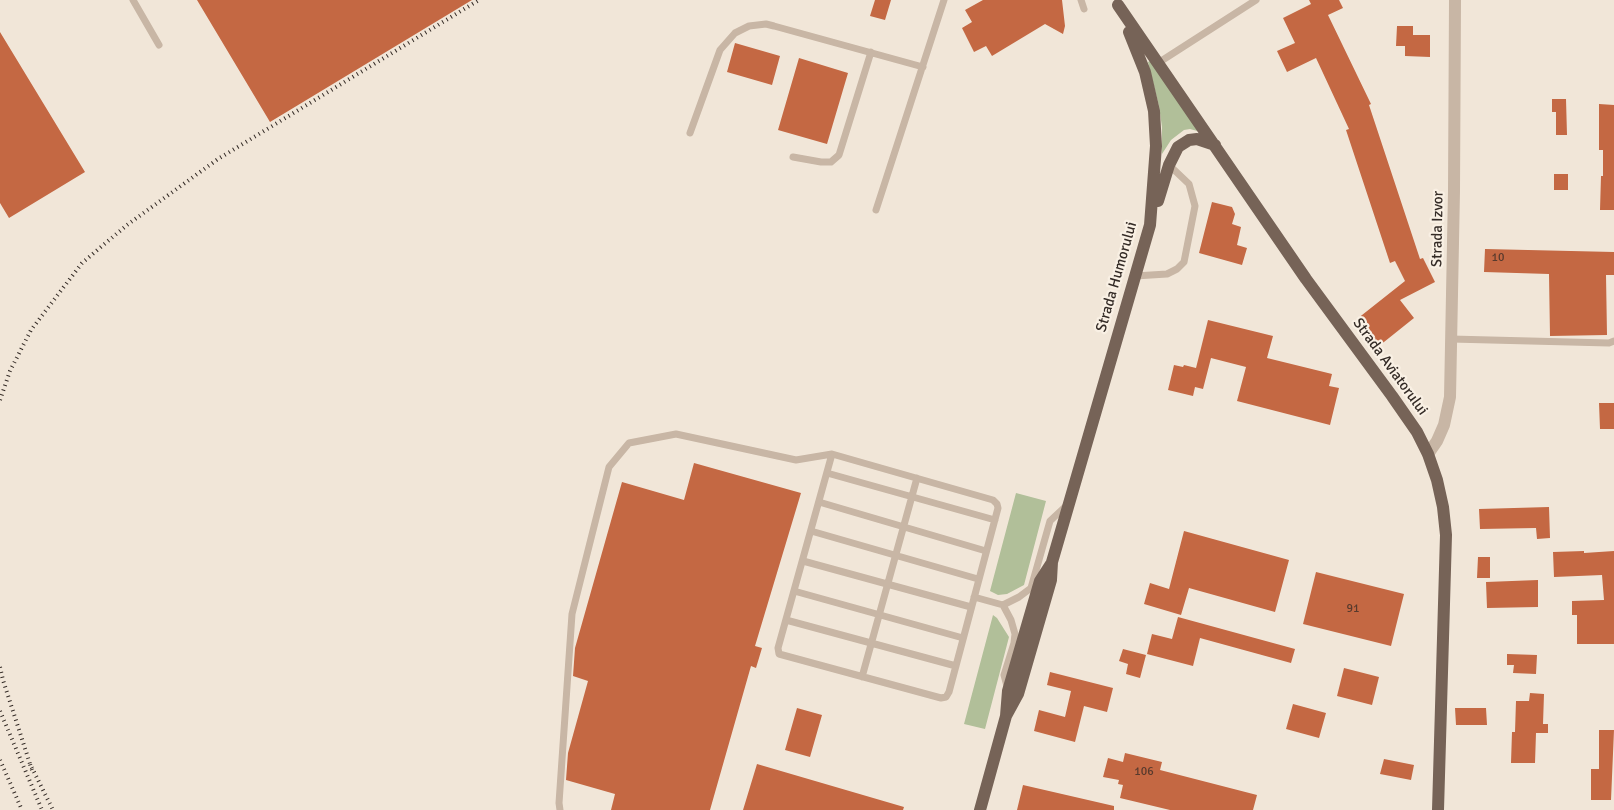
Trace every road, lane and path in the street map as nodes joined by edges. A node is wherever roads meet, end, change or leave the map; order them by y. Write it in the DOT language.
graph roads {
  1 [pos="133,0"];
  2 [pos="944,0"];
  3 [pos="1081,0"];
  4 [pos="1256,0"];
  5 [pos="1455,0"];
  6 [pos="1116,3"];
  7 [pos="1084,9"];
  8 [pos="159,45"];
  9 [pos="871,52"];
  10 [pos="1158,63"];
  11 [pos="923,67"];
  12 [pos="690,133"];
  13 [pos="1215,145"];
  14 [pos="793,157"];
  15 [pos="1169,165"];
  16 [pos="876,210"];
  17 [pos="1150,225"];
  18 [pos="1135,276"];
  19 [pos="1451,339"];
  20 [pos="1614,342"];
  21 [pos="832,454"];
  22 [pos="1428,454"];
  23 [pos="827,473"];
  24 [pos="917,478"];
  25 [pos="912,497"];
  26 [pos="819,502"];
  27 [pos="1070,502"];
  28 [pos="995,520"];
  29 [pos="904,527"];
  30 [pos="811,531"];
  31 [pos="986,551"];
  32 [pos="896,556"];
  33 [pos="803,561"];
  34 [pos="1052,562"];
  35 [pos="978,579"];
  36 [pos="888,584"];
  37 [pos="794,591"];
  38 [pos="974,597"];
  39 [pos="1003,605"];
  40 [pos="971,607"];
  41 [pos="879,615"];
  42 [pos="786,620"];
  43 [pos="963,638"];
  44 [pos="872,644"];
  45 [pos="956,666"];
  46 [pos="862,677"];
  47 [pos="1008,691"];
  48 [pos="1006,716"];
  49 [pos="560,810"];
  50 [pos="980,810"];
  51 [pos="1438,810"];
  1 -- 8 [label="lane"];
  2 -- 11 [label="lane"];
  3 -- 7 [label="lane"];
  4 -- 10 [label="lane"];
  5 -- 19 [label="street, Strada Izvor"];
  6 -- 10 [label="main road, Strada Aviatorului"];
  6 -- 17 [label="main road, Strada Humorului"];
  9 -- 11 [label="lane"];
  9 -- 12 [label="lane"];
  9 -- 14 [label="lane"];
  10 -- 13 [label="main road, Strada Aviatorului"];
  11 -- 16 [label="lane"];
  13 -- 15 [label="main road"];
  13 -- 22 [label="main road, Strada Aviatorului"];
  15 -- 17 [label="main road"];
  15 -- 18 [label="lane"];
  17 -- 18 [label="main road, Strada Humorului"];
  18 -- 27 [label="main road, Strada Humorului"];
  19 -- 20 [label="lane"];
  19 -- 22 [label="street, Strada Izvor"];
  21 -- 23 [label="lane"];
  21 -- 24 [label="lane"];
  21 -- 49 [label="lane"];
  22 -- 51 [label="main road, Strada Aviatorului"];
  23 -- 25 [label="lane"];
  23 -- 26 [label="lane"];
  24 -- 25 [label="lane"];
  24 -- 28 [label="lane"];
  25 -- 28 [label="lane"];
  25 -- 29 [label="lane"];
  26 -- 29 [label="lane"];
  26 -- 30 [label="lane"];
  27 -- 34 [label="main road, Strada Humorului"];
  27 -- 39 [label="lane"];
  28 -- 31 [label="lane"];
  29 -- 31 [label="lane"];
  29 -- 32 [label="lane"];
  30 -- 32 [label="lane"];
  30 -- 33 [label="lane"];
  31 -- 35 [label="lane"];
  32 -- 35 [label="lane"];
  32 -- 36 [label="lane"];
  33 -- 36 [label="lane"];
  33 -- 37 [label="lane"];
  34 -- 47 [label="main road, Strada Humorului"];
  34 -- 48 [label="main road, Strada Humorului"];
  35 -- 38 [label="lane"];
  36 -- 40 [label="lane"];
  36 -- 41 [label="lane"];
  37 -- 41 [label="lane"];
  37 -- 42 [label="lane"];
  38 -- 39 [label="lane"];
  38 -- 40 [label="lane"];
  39 -- 47 [label="lane"];
  40 -- 43 [label="lane"];
  41 -- 43 [label="lane"];
  41 -- 44 [label="lane"];
  42 -- 44 [label="lane"];
  42 -- 46 [label="lane"];
  43 -- 45 [label="lane"];
  44 -- 45 [label="lane"];
  44 -- 46 [label="lane"];
  45 -- 46 [label="lane"];
  47 -- 48 [label="main road, Strada Humorului"];
  48 -- 50 [label="main road, Strada Humorului"];
}
